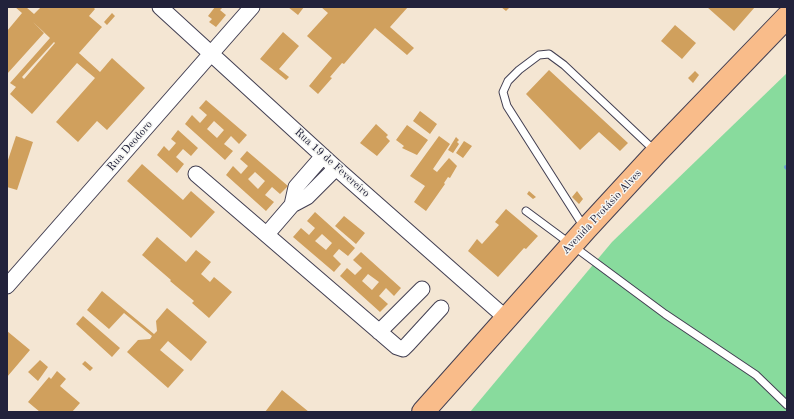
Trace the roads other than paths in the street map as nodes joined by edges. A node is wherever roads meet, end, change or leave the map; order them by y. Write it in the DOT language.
graph roads {
  1 [pos="160,7"];
  2 [pos="252,7"];
  3 [pos="787,17"];
  4 [pos="212,53"];
  5 [pos="656,152"];
  6 [pos="323,156"];
  7 [pos="336,168"];
  8 [pos="196,174"];
  9 [pos="292,205"];
  10 [pos="526,211"];
  11 [pos="267,234"];
  12 [pos="578,236"];
  13 [pos="7,286"];
  14 [pos="422,289"];
  15 [pos="441,308"];
  16 [pos="506,318"];
  17 [pos="380,332"];
  18 [pos="787,406"];
  19 [pos="423,412"];
  1 -- 4 [label="street, Rua 19 de Fevereiro"];
  2 -- 4 [label="street, Rua Deodoro"];
  3 -- 5 [label="main road, Avenida Protásio Alves"];
  4 -- 6 [label="street, Rua 19 de Fevereiro"];
  4 -- 13 [label="street, Rua Deodoro"];
  5 -- 12 [label="main road, Avenida Protásio Alves"];
  5 -- 12 [label="lane"];
  6 -- 7 [label="street, Rua 19 de Fevereiro"];
  6 -- 9 [label="street"];
  7 -- 9 [label="street"];
  7 -- 16 [label="street, Rua 19 de Fevereiro"];
  8 -- 11 [label="street"];
  9 -- 11 [label="street"];
  10 -- 12 [label="lane"];
  11 -- 17 [label="street"];
  12 -- 16 [label="main road, Avenida Protásio Alves"];
  12 -- 18 [label="lane"];
  14 -- 17 [label="street"];
  15 -- 17 [label="street"];
  16 -- 19 [label="main road, Avenida Protásio Alves"];
}
